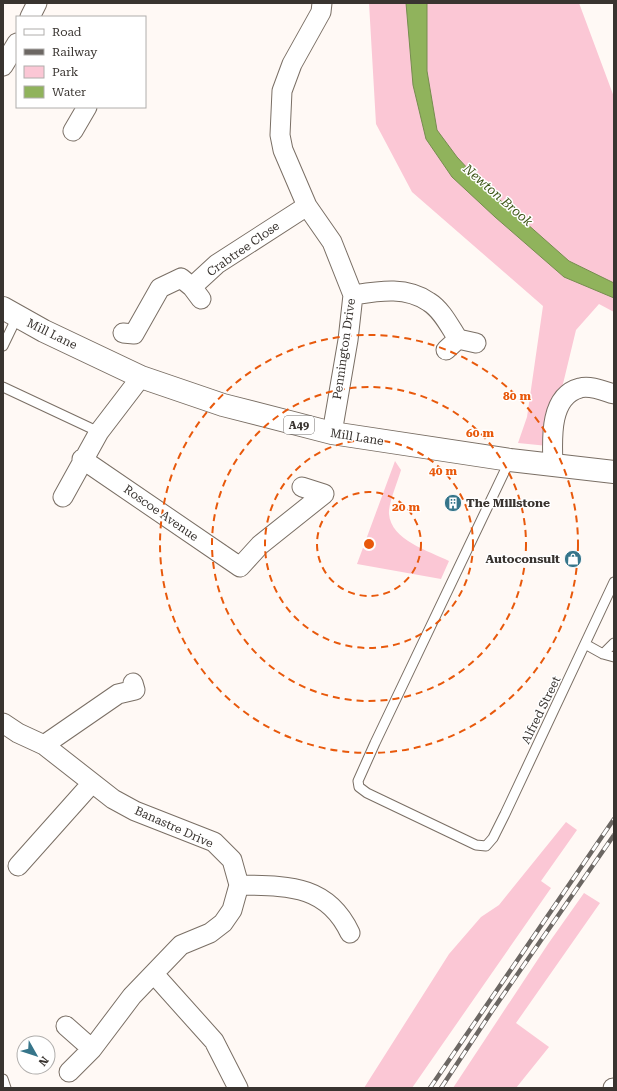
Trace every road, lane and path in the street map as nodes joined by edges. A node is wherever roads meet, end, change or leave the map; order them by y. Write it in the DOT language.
graph roads {
  1 [pos="37,3"];
  2 [pos="322,3"];
  3 [pos="30,16"];
  4 [pos="16,44"];
  5 [pos="3,66"];
  6 [pos="85,108"];
  7 [pos="73,131"];
  8 [pos="307,206"];
  9 [pos="353,295"];
  10 [pos="10,312"];
  11 [pos="123,333"];
  12 [pos="460,344"];
  13 [pos="3,346"];
  14 [pos="141,377"];
  15 [pos="3,387"];
  16 [pos="614,394"];
  17 [pos="99,432"];
  18 [pos="332,433"];
  19 [pos="82,459"];
  20 [pos="510,460"];
  21 [pos="553,465"];
  22 [pos="614,472"];
  23 [pos="302,487"];
  24 [pos="63,497"];
  25 [pos="614,582"];
  26 [pos="614,643"];
  27 [pos="585,644"];
  28 [pos="603,654"];
  29 [pos="614,657"];
  30 [pos="135,690"];
  31 [pos="3,723"];
  32 [pos="44,745"];
  33 [pos="92,783"];
  34 [pos="17,866"];
  35 [pos="239,885"];
  36 [pos="349,934"];
  37 [pos="154,974"];
  38 [pos="66,1026"];
  39 [pos="92,1049"];
  40 [pos="69,1072"];
  41 [pos="3,1079"];
  42 [pos="6,1088"];
  43 [pos="238,1088"];
  1 -- 3 [label="street"];
  2 -- 8 [label="street, Pennington Drive"];
  4 -- 5 [label="street"];
  6 -- 7 [label="street"];
  8 -- 9 [label="street, Pennington Drive"];
  8 -- 11 [label="street, Crabtree Close"];
  9 -- 12 [label="street"];
  9 -- 18 [label="street, Pennington Drive"];
  10 -- 13 [label="lane"];
  10 -- 14 [label="main road, Mill Lane / A49"];
  14 -- 17 [label="street"];
  14 -- 18 [label="main road, Mill Lane / A49"];
  15 -- 17 [label="lane"];
  16 -- 21 [label="street"];
  17 -- 19 [label="street"];
  18 -- 20 [label="main road, Mill Lane / A49"];
  19 -- 23 [label="street, Roscoe Avenue"];
  19 -- 24 [label="street"];
  20 -- 21 [label="main road, Mill Lane / A49"];
  20 -- 27 [label="lane, Alfred Street"];
  21 -- 22 [label="main road, Mill Lane / A49"];
  25 -- 27 [label="lane, Alfred Street"];
  26 -- 28 [label="lane"];
  27 -- 28 [label="lane"];
  28 -- 29 [label="lane"];
  30 -- 32 [label="street"];
  31 -- 32 [label="street, Banastre Drive"];
  32 -- 33 [label="street, Banastre Drive"];
  33 -- 34 [label="street"];
  33 -- 35 [label="street, Banastre Drive"];
  35 -- 36 [label="street"];
  35 -- 37 [label="street"];
  37 -- 39 [label="street"];
  37 -- 43 [label="street"];
  38 -- 39 [label="street"];
  39 -- 40 [label="street"];
  41 -- 42 [label="lane"];
}
